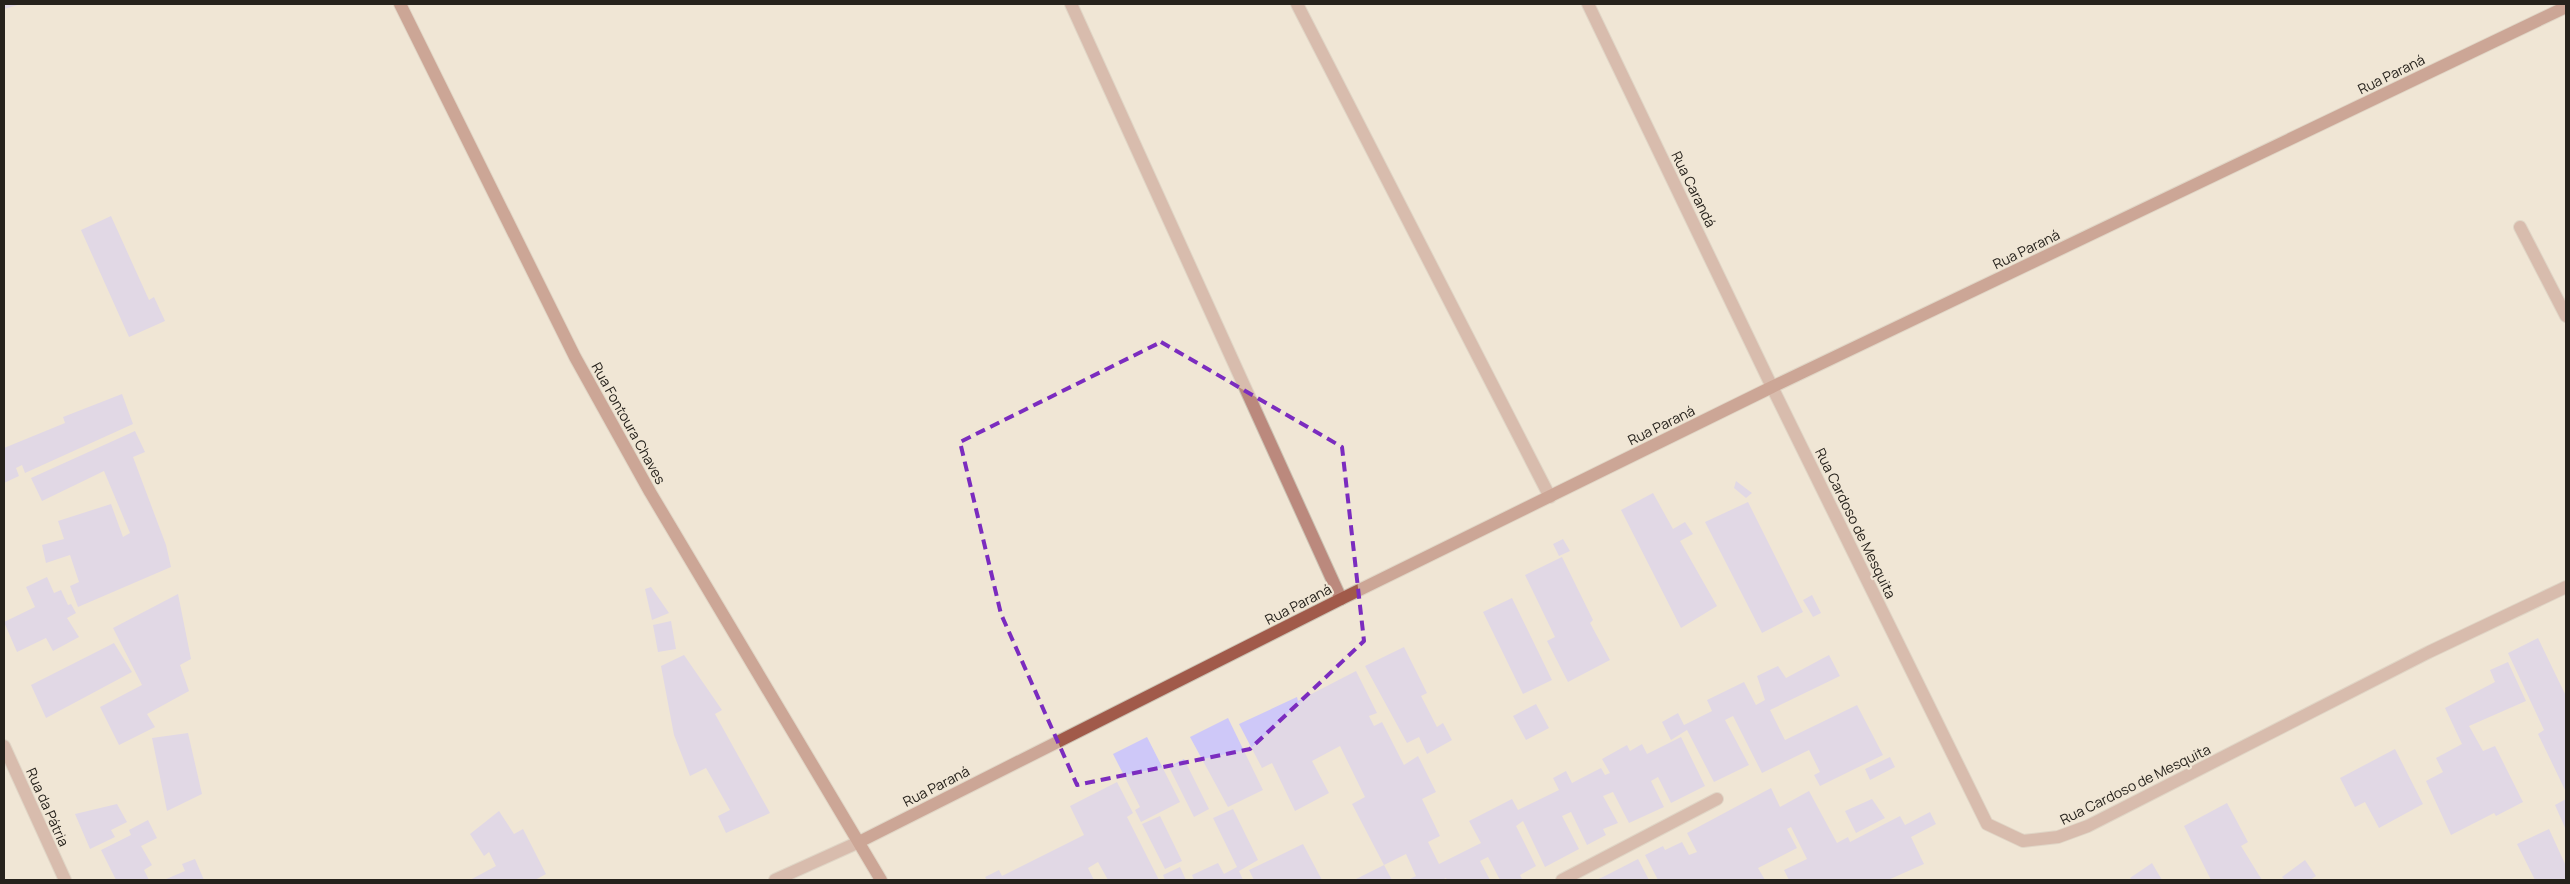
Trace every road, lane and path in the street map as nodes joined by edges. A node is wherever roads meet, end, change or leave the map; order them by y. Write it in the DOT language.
graph roads {
  1 [pos="400,4"];
  2 [pos="1071,4"];
  3 [pos="1297,4"];
  4 [pos="1592,5"];
  5 [pos="2566,7"];
  6 [pos="2520,227"];
  7 [pos="2566,316"];
  8 [pos="1772,387"];
  9 [pos="1550,497"];
  10 [pos="2566,587"];
  11 [pos="1341,599"];
  12 [pos="4,746"];
  13 [pos="1716,798"];
  14 [pos="859,842"];
  15 [pos="65,880"];
  16 [pos="774,880"];
  17 [pos="881,880"];
  18 [pos="1562,880"];
  1 -- 14 [label="street, Rua Fontoura Chaves"];
  2 -- 11 [label="street"];
  3 -- 9 [label="street"];
  4 -- 8 [label="street, Rua Carandá"];
  5 -- 8 [label="street, Rua Paraná"];
  6 -- 7 [label="street"];
  8 -- 9 [label="street, Rua Paraná"];
  8 -- 10 [label="street, Rua Cardoso de Mesquita"];
  9 -- 11 [label="street, Rua Paraná"];
  11 -- 14 [label="street, Rua Paraná"];
  12 -- 15 [label="street, Rua da Pátria"];
  13 -- 18 [label="street"];
  14 -- 16 [label="street, Rua Paraná"];
  14 -- 17 [label="street, Rua Fontoura Chaves"];
}
